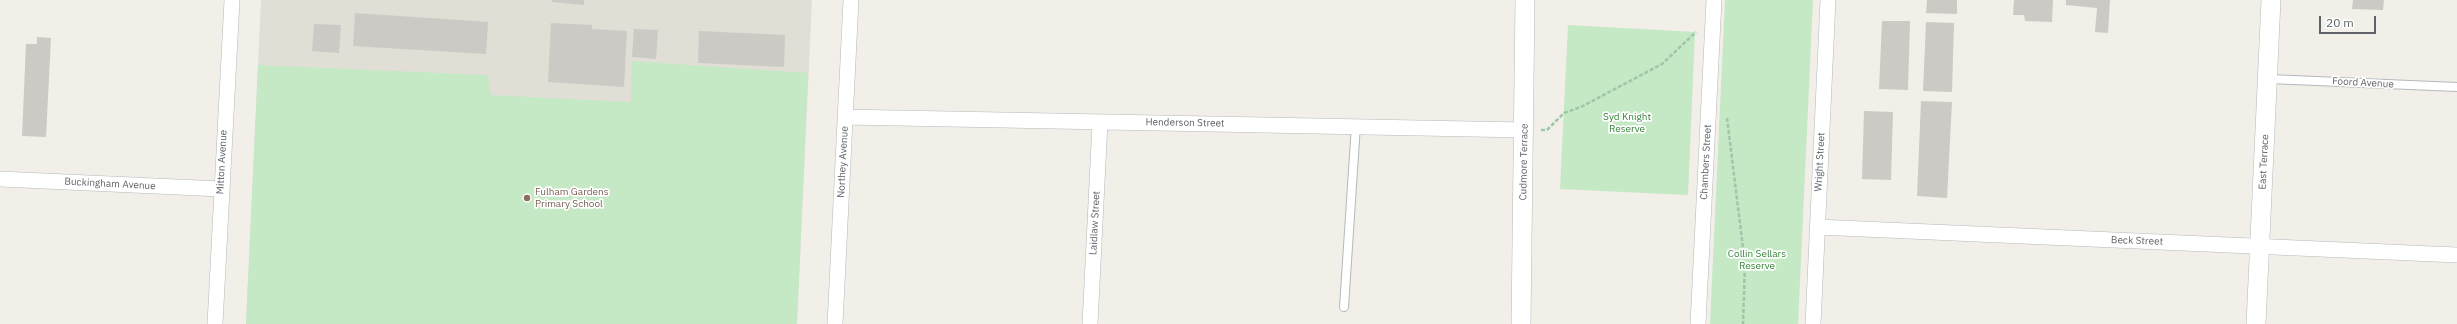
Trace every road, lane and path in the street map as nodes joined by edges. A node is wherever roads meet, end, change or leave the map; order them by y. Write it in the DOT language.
graph roads {
  1 [pos="232,0"];
  2 [pos="851,0"];
  3 [pos="1525,0"];
  4 [pos="1714,0"];
  5 [pos="1828,0"];
  6 [pos="2271,0"];
  7 [pos="1712,34"];
  8 [pos="2269,79"];
  9 [pos="2457,87"];
  10 [pos="1726,112"];
  11 [pos="845,117"];
  12 [pos="1100,122"];
  13 [pos="1356,125"];
  14 [pos="1524,130"];
  15 [pos="0,178"];
  16 [pos="221,189"];
  17 [pos="1817,227"];
  18 [pos="2260,246"];
  19 [pos="2457,255"];
  20 [pos="1344,307"];
  21 [pos="215,324"];
  22 [pos="835,324"];
  23 [pos="1090,324"];
  24 [pos="1521,324"];
  25 [pos="1698,324"];
  26 [pos="1743,324"];
  27 [pos="1813,324"];
  28 [pos="2256,324"];
  1 -- 16 [label="street, Mitton Avenue"];
  2 -- 11 [label="street, Northey Avenue"];
  3 -- 14 [label="street, Cudmore Terrace"];
  4 -- 7 [label="street, Chambers Street"];
  5 -- 17 [label="street, Wright Street"];
  6 -- 8 [label="street, East Terrace"];
  7 -- 14 [label="path"];
  7 -- 25 [label="street, Chambers Street"];
  8 -- 9 [label="lane, Foord Avenue"];
  8 -- 18 [label="street, East Terrace"];
  10 -- 26 [label="path"];
  11 -- 12 [label="street, Henderson Street"];
  11 -- 22 [label="street, Northey Avenue"];
  12 -- 13 [label="street, Henderson Street"];
  12 -- 23 [label="street, Laidlaw Street"];
  13 -- 14 [label="street, Henderson Street"];
  13 -- 20 [label="lane"];
  14 -- 24 [label="street, Cudmore Terrace"];
  15 -- 16 [label="street, Buckingham Avenue"];
  16 -- 21 [label="street, Mitton Avenue"];
  17 -- 18 [label="street, Beck Street"];
  17 -- 27 [label="street, Wright Street"];
  18 -- 19 [label="street, Beck Street"];
  18 -- 28 [label="street, East Terrace"];
}
